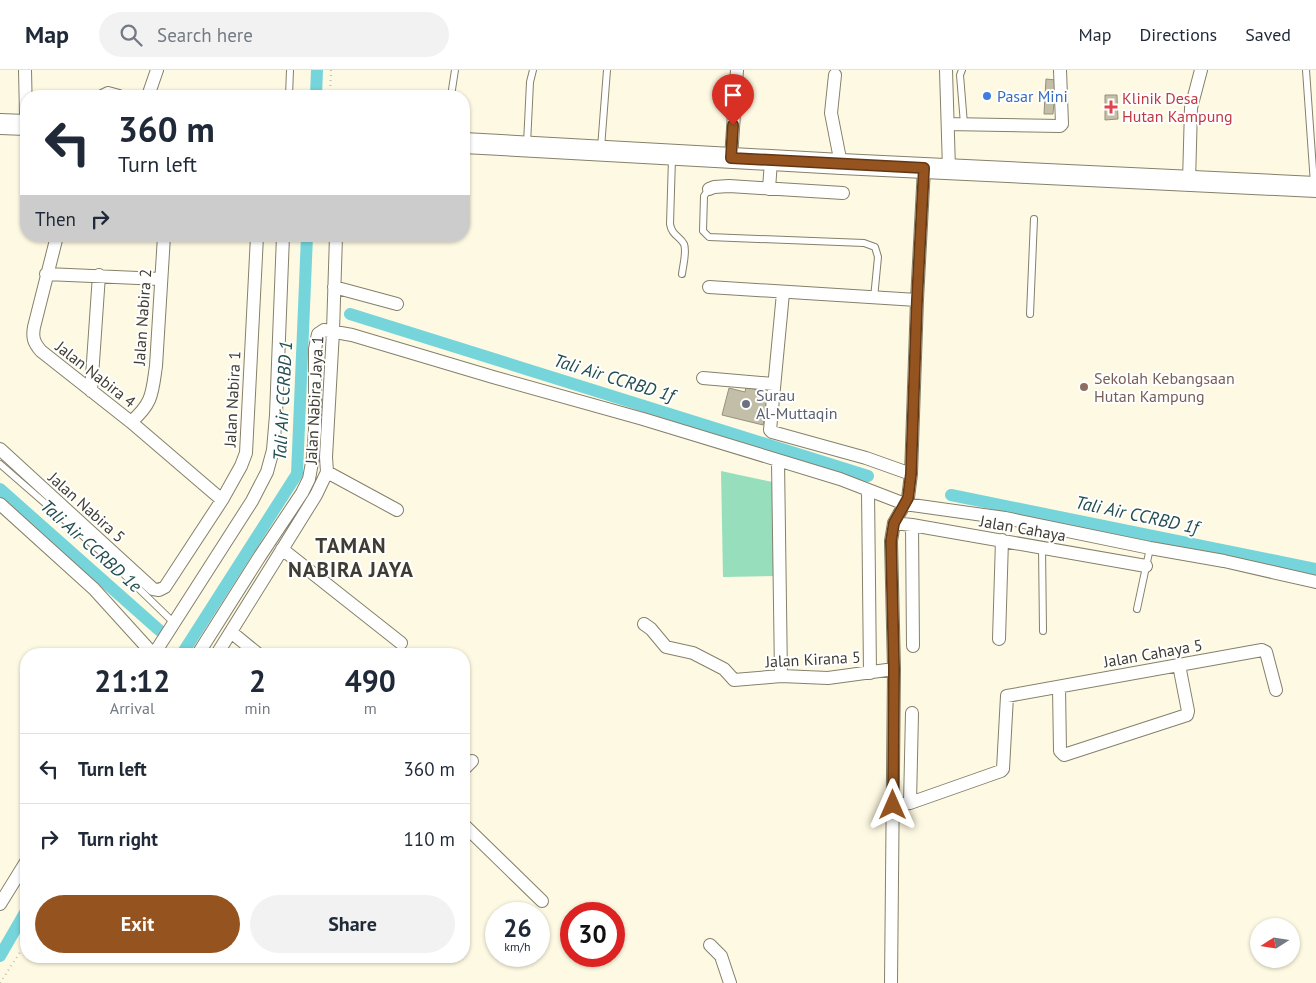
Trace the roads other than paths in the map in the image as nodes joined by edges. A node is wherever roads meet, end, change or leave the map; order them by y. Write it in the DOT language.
graph roads {
  1 [pos="26,70"];
  2 [pos="156,70"];
  3 [pos="290,70"];
  4 [pos="455,70"];
  5 [pos="533,70"];
  6 [pos="607,70"];
  7 [pos="737,70"];
  8 [pos="946,70"];
  9 [pos="962,70"];
  10 [pos="1060,70"];
  11 [pos="1201,70"];
  12 [pos="1306,70"];
  13 [pos="835,75"];
  14 [pos="26,90"];
  15 [pos="150,90"];
  16 [pos="289,90"];
  17 [pos="452,90"];
  18 [pos="0,124"];
  19 [pos="948,124"];
  20 [pos="964,124"];
  21 [pos="20,125"];
  22 [pos="470,143"];
  23 [pos="527,145"];
  24 [pos="601,150"];
  25 [pos="672,154"];
  26 [pos="731,158"];
  27 [pos="771,161"];
  28 [pos="841,164"];
  29 [pos="924,168"];
  30 [pos="949,169"];
  31 [pos="1189,182"];
  32 [pos="1315,187"];
  33 [pos="709,189"];
  34 [pos="769,189"];
  35 [pos="843,193"];
  36 [pos="1034,219"];
  37 [pos="55,242"];
  38 [pos="164,242"];
  39 [pos="257,242"];
  40 [pos="283,242"];
  41 [pos="336,242"];
  42 [pos="46,274"];
  43 [pos="682,274"];
  44 [pos="99,275"];
  45 [pos="161,279"];
  46 [pos="334,287"];
  47 [pos="709,287"];
  48 [pos="783,292"];
  49 [pos="874,298"];
  50 [pos="917,300"];
  51 [pos="397,304"];
  52 [pos="1030,314"];
  53 [pos="333,331"];
  54 [pos="703,378"];
  55 [pos="774,384"];
  56 [pos="91,391"];
  57 [pos="132,422"];
  58 [pos="0,449"];
  59 [pos="778,461"];
  60 [pos="0,464"];
  61 [pos="327,472"];
  62 [pos="911,474"];
  63 [pos="868,490"];
  64 [pos="222,500"];
  65 [pos="0,504"];
  66 [pos="905,504"];
  67 [pos="397,510"];
  68 [pos="894,523"];
  69 [pos="912,525"];
  70 [pos="1002,540"];
  71 [pos="1042,547"];
  72 [pos="1150,548"];
  73 [pos="282,549"];
  74 [pos="1146,566"];
  75 [pos="1316,582"];
  76 [pos="152,589"];
  77 [pos="1137,609"];
  78 [pos="174,622"];
  79 [pos="644,624"];
  80 [pos="1042,631"];
  81 [pos="231,632"];
  82 [pos="999,638"];
  83 [pos="401,644"];
  84 [pos="913,646"];
  85 [pos="148,648"];
  86 [pos="158,648"];
  87 [pos="202,648"];
  88 [pos="221,648"];
  89 [pos="251,648"];
  90 [pos="1179,664"];
  91 [pos="894,669"];
  92 [pos="870,673"];
  93 [pos="781,676"];
  94 [pos="1059,687"];
  95 [pos="1276,690"];
  96 [pos="912,713"];
  97 [pos="910,803"];
  98 [pos="893,805"];
  99 [pos="470,831"];
  100 [pos="20,872"];
  101 [pos="542,901"];
  102 [pos="0,904"];
  103 [pos="710,945"];
  104 [pos="730,983"];
  105 [pos="891,983"];
  1 -- 14 [label="street"];
  2 -- 15 [label="street"];
  3 -- 16 [label="lane"];
  4 -- 17 [label="lane"];
  5 -- 23 [label="lane"];
  6 -- 24 [label="lane"];
  7 -- 26 [label="street"];
  8 -- 19 [label="street"];
  9 -- 20 [label="lane"];
  10 -- 20 [label="street"];
  11 -- 31 [label="street"];
  12 -- 32 [label="lane"];
  13 -- 28 [label="street"];
  18 -- 21 [label="main road"];
  19 -- 20 [label="street"];
  19 -- 30 [label="street"];
  22 -- 23 [label="main road"];
  23 -- 24 [label="main road"];
  24 -- 25 [label="main road"];
  25 -- 26 [label="main road"];
  25 -- 43 [label="lane"];
  26 -- 27 [label="main road"];
  27 -- 28 [label="main road"];
  27 -- 34 [label="street"];
  28 -- 29 [label="main road"];
  29 -- 30 [label="main road"];
  29 -- 50 [label="street"];
  30 -- 31 [label="main road"];
  31 -- 32 [label="main road"];
  33 -- 34 [label="street"];
  33 -- 49 [label="lane"];
  34 -- 35 [label="street"];
  36 -- 52 [label="lane"];
  37 -- 42 [label="street, Jalan Nabira 4"];
  38 -- 45 [label="street, Jalan Nabira 2"];
  39 -- 64 [label="street, Jalan Nabira 1"];
  40 -- 78 [label="street"];
  41 -- 46 [label="street, Jalan Nabira Jaya 1"];
  42 -- 44 [label="street"];
  42 -- 56 [label="street, Jalan Nabira 4"];
  44 -- 45 [label="street"];
  44 -- 56 [label="street"];
  45 -- 57 [label="street, Jalan Nabira 2"];
  46 -- 51 [label="street"];
  46 -- 53 [label="street, Jalan Nabira Jaya 1"];
  47 -- 48 [label="street"];
  48 -- 49 [label="street"];
  48 -- 55 [label="street"];
  49 -- 50 [label="street"];
  50 -- 62 [label="street"];
  53 -- 59 [label="street"];
  53 -- 61 [label="street, Jalan Nabira Jaya 1"];
  53 -- 87 [label="street"];
  54 -- 55 [label="street"];
  55 -- 62 [label="street"];
  56 -- 57 [label="street, Jalan Nabira 4"];
  57 -- 64 [label="street, Jalan Nabira 4"];
  58 -- 76 [label="street, Jalan Nabira 5"];
  59 -- 63 [label="street"];
  59 -- 93 [label="street"];
  60 -- 78 [label="lane"];
  61 -- 67 [label="street"];
  61 -- 73 [label="street, Jalan Nabira Jaya 1"];
  62 -- 66 [label="street"];
  63 -- 66 [label="street"];
  63 -- 92 [label="street"];
  64 -- 76 [label="street, Jalan Nabira 1"];
  65 -- 85 [label="street"];
  66 -- 68 [label="street"];
  66 -- 72 [label="street"];
  68 -- 69 [label="street, Jalan Cahaya"];
  68 -- 91 [label="street"];
  69 -- 70 [label="street, Jalan Cahaya"];
  69 -- 84 [label="street"];
  70 -- 71 [label="street, Jalan Cahaya"];
  70 -- 82 [label="street"];
  71 -- 74 [label="street, Jalan Cahaya"];
  71 -- 80 [label="lane"];
  72 -- 74 [label="lane"];
  72 -- 75 [label="street"];
  73 -- 81 [label="street, Jalan Nabira Jaya 1"];
  73 -- 83 [label="street"];
  74 -- 77 [label="lane"];
  78 -- 86 [label="street"];
  79 -- 93 [label="street, Jalan Kirana 5"];
  81 -- 88 [label="street, Jalan Nabira Jaya 1"];
  81 -- 89 [label="street"];
  90 -- 94 [label="street, Jalan Cahaya 5"];
  90 -- 94 [label="street"];
  90 -- 95 [label="street, Jalan Cahaya 5"];
  91 -- 92 [label="street, Jalan Kirana 5"];
  91 -- 98 [label="street"];
  92 -- 93 [label="street, Jalan Kirana 5"];
  94 -- 97 [label="street, Jalan Cahaya 5"];
  96 -- 97 [label="street"];
  97 -- 98 [label="street"];
  98 -- 105 [label="street"];
  99 -- 101 [label="street"];
  100 -- 102 [label="street"];
  103 -- 104 [label="street"];
}
